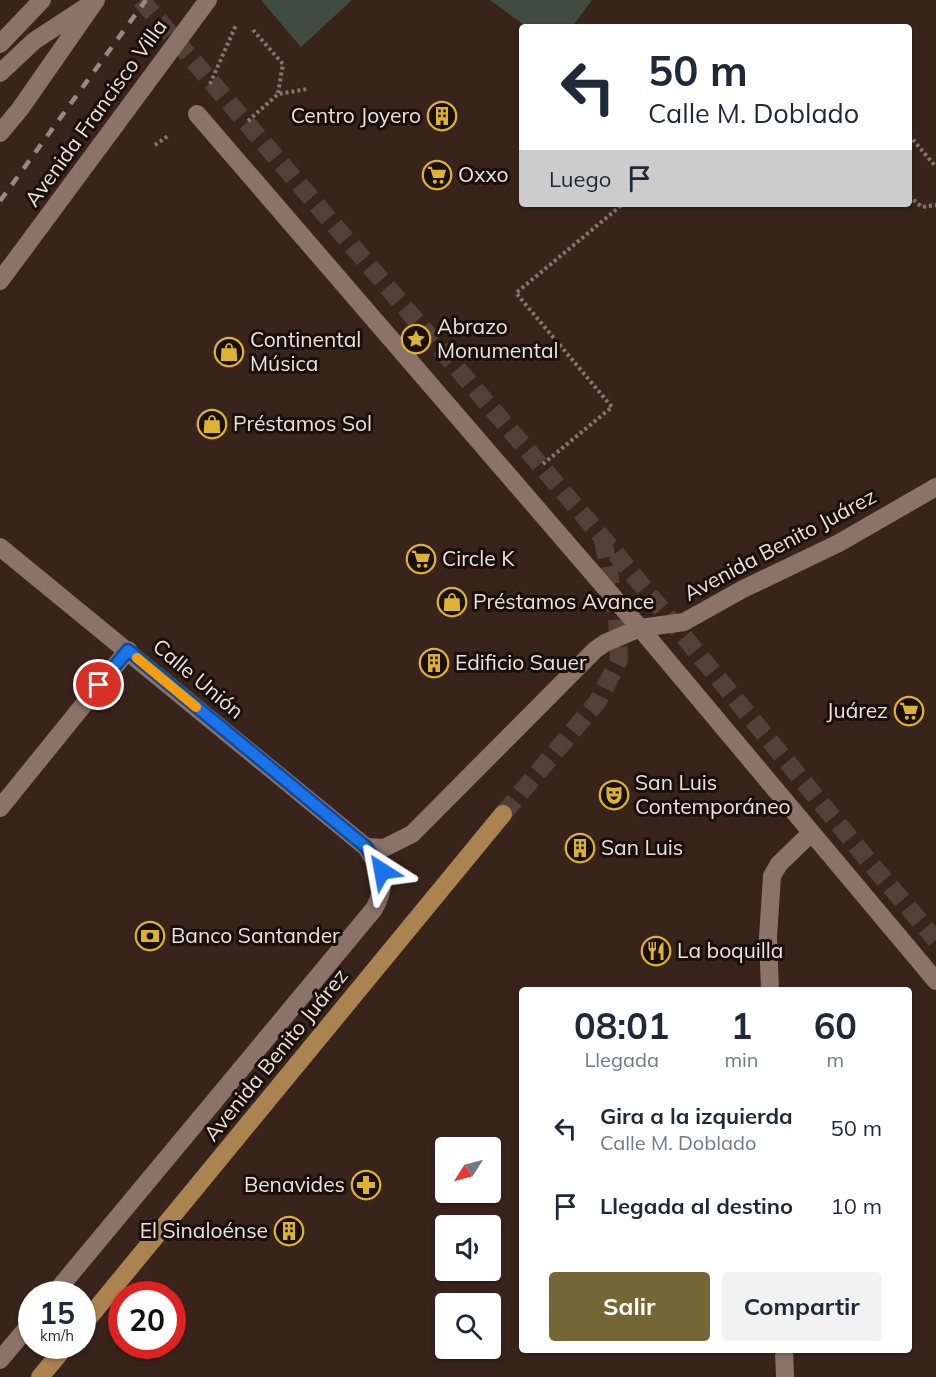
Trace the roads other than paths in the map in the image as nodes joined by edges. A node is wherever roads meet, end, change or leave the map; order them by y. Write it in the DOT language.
graph roads {
  1 [pos="208,0"];
  2 [pos="95,1"];
  3 [pos="37,2"];
  4 [pos="0,44"];
  5 [pos="0,73"];
  6 [pos="197,114"];
  7 [pos="0,133"];
  8 [pos="0,281"];
  9 [pos="936,487"];
  10 [pos="0,547"];
  11 [pos="640,628"];
  12 [pos="128,650"];
  13 [pos="0,808"];
  14 [pos="503,814"];
  15 [pos="811,833"];
  16 [pos="366,847"];
  17 [pos="936,981"];
  18 [pos="770,987"];
  19 [pos="65,1281"];
  20 [pos="96,1309"];
  21 [pos="18,1339"];
  22 [pos="784,1353"];
  23 [pos="55,1359"];
  24 [pos="0,1360"];
  25 [pos="40,1377"];
  26 [pos="785,1377"];
  1 -- 8 [label="street, Avenida Francisco Villa"];
  2 -- 5 [label="street"];
  2 -- 7 [label="street"];
  3 -- 4 [label="street"];
  6 -- 11 [label="street"];
  9 -- 11 [label="street, Avenida Benito Juárez"];
  10 -- 12 [label="street, Calle Unión"];
  11 -- 15 [label="street"];
  11 -- 16 [label="street, Avenida Benito Juárez"];
  12 -- 13 [label="street"];
  12 -- 16 [label="street, Calle Unión"];
  14 -- 20 [label="main road, Avenida Benito Juárez"];
  15 -- 17 [label="street"];
  15 -- 18 [label="street"];
  16 -- 19 [label="street, Calle Unión"];
  21 -- 24 [label="street"];
  22 -- 26 [label="street"];
  23 -- 25 [label="main road"];
}
